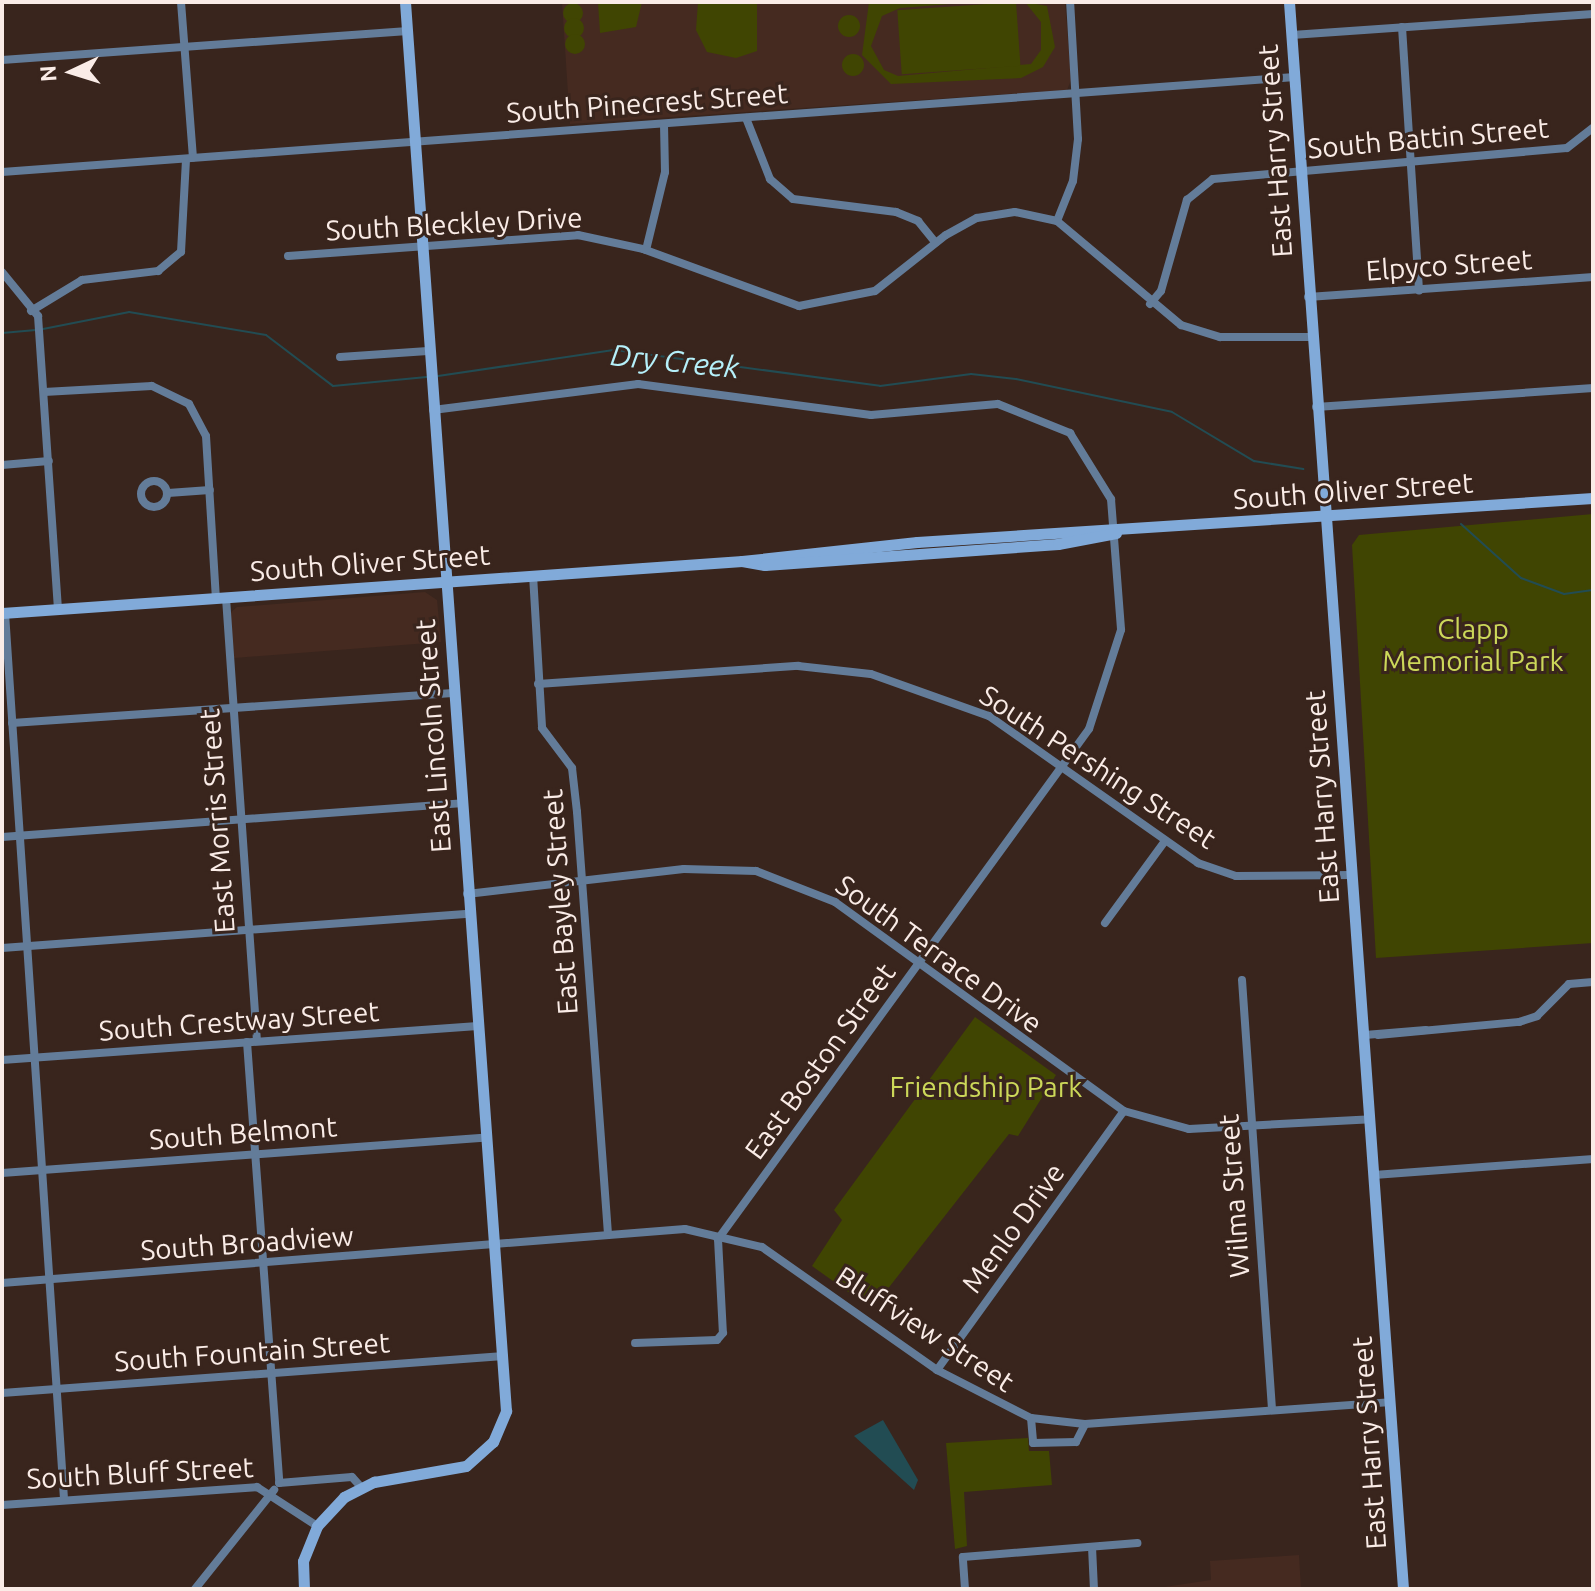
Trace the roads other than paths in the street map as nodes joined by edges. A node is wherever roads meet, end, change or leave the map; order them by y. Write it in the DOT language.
graph roads {
  1 [pos="181,2"];
  2 [pos="405,2"];
  3 [pos="1070,2"];
  4 [pos="1289,2"];
  5 [pos="1593,14"];
  6 [pos="1402,27"];
  7 [pos="408,31"];
  8 [pos="1292,35"];
  9 [pos="185,48"];
  10 [pos="2,60"];
  11 [pos="1295,77"];
  12 [pos="1075,93"];
  13 [pos="746,118"];
  14 [pos="664,124"];
  15 [pos="1593,128"];
  16 [pos="414,141"];
  17 [pos="189,159"];
  18 [pos="1410,159"];
  19 [pos="1301,171"];
  20 [pos="2,172"];
  21 [pos="1057,221"];
  22 [pos="936,243"];
  23 [pos="420,246"];
  24 [pos="646,250"];
  25 [pos="288,256"];
  26 [pos="2,272"];
  27 [pos="1593,277"];
  28 [pos="1419,290"];
  29 [pos="1308,297"];
  30 [pos="1150,304"];
  31 [pos="31,311"];
  32 [pos="1311,337"];
  33 [pos="340,357"];
  34 [pos="429,358"];
  35 [pos="1593,388"];
  36 [pos="44,392"];
  37 [pos="1316,407"];
  38 [pos="433,410"];
  39 [pos="49,461"];
  40 [pos="2,465"];
  41 [pos="210,490"];
  42 [pos="168,493"];
  43 [pos="1593,498"];
  44 [pos="1325,516"];
  45 [pos="1116,533"];
  46 [pos="533,575"];
  47 [pos="447,580"];
  48 [pos="221,598"];
  49 [pos="58,610"];
  50 [pos="4,613"];
  51 [pos="538,684"];
  52 [pos="453,693"];
  53 [pos="233,709"];
  54 [pos="12,723"];
  55 [pos="1063,765"];
  56 [pos="460,803"];
  57 [pos="241,820"];
  58 [pos="20,836"];
  59 [pos="2,837"];
  60 [pos="1165,841"];
  61 [pos="1351,875"];
  62 [pos="582,885"];
  63 [pos="467,894"];
  64 [pos="469,914"];
  65 [pos="1105,923"];
  66 [pos="250,931"];
  67 [pos="28,946"];
  68 [pos="2,948"];
  69 [pos="918,962"];
  70 [pos="1242,980"];
  71 [pos="1593,982"];
  72 [pos="478,1026"];
  73 [pos="1372,1035"];
  74 [pos="257,1041"];
  75 [pos="247,1042"];
  76 [pos="34,1057"];
  77 [pos="2,1060"];
  78 [pos="1124,1111"];
  79 [pos="1371,1119"];
  80 [pos="1251,1127"];
  81 [pos="487,1137"];
  82 [pos="256,1154"];
  83 [pos="1593,1159"];
  84 [pos="40,1170"];
  85 [pos="2,1173"];
  86 [pos="1374,1175"];
  87 [pos="721,1234"];
  88 [pos="608,1235"];
  89 [pos="496,1246"];
  90 [pos="264,1263"];
  91 [pos="48,1280"];
  92 [pos="2,1283"];
  93 [pos="635,1343"];
  94 [pos="504,1356"];
  95 [pos="937,1370"];
  96 [pos="272,1373"];
  97 [pos="56,1389"];
  98 [pos="2,1393"];
  99 [pos="1390,1402"];
  100 [pos="1272,1410"];
  101 [pos="1031,1418"];
  102 [pos="1085,1424"];
  103 [pos="478,1458"];
  104 [pos="279,1483"];
  105 [pos="362,1488"];
  106 [pos="272,1492"];
  107 [pos="64,1500"];
  108 [pos="2,1505"];
  109 [pos="317,1526"];
  110 [pos="1137,1543"];
  111 [pos="1092,1547"];
  112 [pos="195,1589"];
  113 [pos="304,1589"];
  114 [pos="965,1589"];
  115 [pos="1094,1589"];
  116 [pos="1403,1589"];
  1 -- 9 [label="street"];
  2 -- 7 [label="main road, East Lincoln Street"];
  3 -- 12 [label="street"];
  4 -- 8 [label="main road, East Harry Street"];
  5 -- 6 [label="street"];
  6 -- 8 [label="street"];
  6 -- 18 [label="street"];
  7 -- 9 [label="street"];
  7 -- 16 [label="main road, East Lincoln Street"];
  8 -- 11 [label="main road, East Harry Street"];
  9 -- 10 [label="street"];
  9 -- 17 [label="street"];
  11 -- 12 [label="street, South Pinecrest Street"];
  11 -- 19 [label="main road, East Harry Street"];
  12 -- 13 [label="street, South Pinecrest Street"];
  12 -- 21 [label="street"];
  13 -- 14 [label="street, South Pinecrest Street"];
  13 -- 22 [label="street"];
  14 -- 16 [label="street, South Pinecrest Street"];
  14 -- 24 [label="street"];
  15 -- 18 [label="street, South Battin Street"];
  16 -- 17 [label="street, South Pinecrest Street"];
  16 -- 23 [label="main road, East Lincoln Street"];
  17 -- 20 [label="street, South Pinecrest Street"];
  17 -- 31 [label="street"];
  18 -- 19 [label="street, South Battin Street"];
  18 -- 28 [label="street"];
  19 -- 29 [label="main road, East Harry Street"];
  19 -- 30 [label="street, South Battin Street"];
  21 -- 22 [label="street, South Bleckley Drive"];
  21 -- 30 [label="street, South Bleckley Drive"];
  22 -- 24 [label="street, South Bleckley Drive"];
  23 -- 24 [label="street, South Bleckley Drive"];
  23 -- 25 [label="street, South Bleckley Drive"];
  23 -- 34 [label="main road, East Lincoln Street"];
  26 -- 31 [label="street"];
  27 -- 28 [label="street, Elpyco Street"];
  28 -- 29 [label="street, Elpyco Street"];
  29 -- 32 [label="main road, East Harry Street"];
  30 -- 32 [label="street, South Bleckley Drive"];
  31 -- 36 [label="street"];
  32 -- 37 [label="main road, East Harry Street"];
  33 -- 34 [label="street"];
  34 -- 38 [label="main road, East Lincoln Street"];
  35 -- 37 [label="street"];
  36 -- 39 [label="street"];
  36 -- 41 [label="street, East Morris Street"];
  37 -- 44 [label="main road, East Harry Street"];
  38 -- 45 [label="street, East Boston Street"];
  38 -- 47 [label="main road, East Lincoln Street"];
  39 -- 40 [label="street"];
  39 -- 49 [label="street"];
  41 -- 42 [label="street"];
  41 -- 48 [label="street, East Morris Street"];
  43 -- 44 [label="main road, South Oliver Street"];
  44 -- 45 [label="main road, South Oliver Street"];
  44 -- 61 [label="main road, East Harry Street"];
  45 -- 46 [label="main road, South Oliver Street"];
  45 -- 55 [label="street, East Boston Street"];
  46 -- 47 [label="main road, South Oliver Street"];
  46 -- 51 [label="street, East Bayley Street"];
  47 -- 48 [label="main road, South Oliver Street"];
  47 -- 52 [label="main road, East Lincoln Street"];
  48 -- 49 [label="main road, South Oliver Street"];
  48 -- 53 [label="street, East Morris Street"];
  49 -- 50 [label="main road, South Oliver Street"];
  50 -- 54 [label="street"];
  51 -- 55 [label="street, South Pershing Street"];
  51 -- 62 [label="street, East Bayley Street"];
  52 -- 53 [label="street"];
  52 -- 56 [label="main road, East Lincoln Street"];
  53 -- 54 [label="street"];
  53 -- 57 [label="street, East Morris Street"];
  54 -- 58 [label="street"];
  55 -- 60 [label="street, South Pershing Street"];
  55 -- 69 [label="street, East Boston Street"];
  56 -- 57 [label="street"];
  56 -- 63 [label="main road, East Lincoln Street"];
  57 -- 58 [label="street"];
  57 -- 66 [label="street, East Morris Street"];
  58 -- 59 [label="street"];
  58 -- 67 [label="street"];
  60 -- 61 [label="street, South Pershing Street"];
  60 -- 65 [label="street"];
  61 -- 73 [label="main road, East Harry Street"];
  62 -- 63 [label="street, South Terrace Drive"];
  62 -- 69 [label="street, South Terrace Drive"];
  62 -- 88 [label="street, East Bayley Street"];
  63 -- 64 [label="main road, East Lincoln Street"];
  64 -- 66 [label="street"];
  64 -- 72 [label="main road, East Lincoln Street"];
  66 -- 67 [label="street"];
  66 -- 74 [label="street, East Morris Street"];
  67 -- 68 [label="street"];
  67 -- 76 [label="street"];
  69 -- 78 [label="street, South Terrace Drive"];
  69 -- 87 [label="street, East Boston Street"];
  70 -- 80 [label="street, Wilma Street"];
  71 -- 73 [label="street"];
  72 -- 74 [label="street, South Crestway Street"];
  72 -- 81 [label="main road, East Lincoln Street"];
  73 -- 79 [label="main road, East Harry Street"];
  74 -- 75 [label="street, South Crestway Street"];
  75 -- 76 [label="street, South Crestway Street"];
  75 -- 82 [label="street"];
  76 -- 77 [label="street, South Crestway Street"];
  76 -- 84 [label="street"];
  78 -- 80 [label="street, South Terrace Drive"];
  78 -- 95 [label="street, Menlo Drive"];
  79 -- 80 [label="street, South Terrace Drive"];
  79 -- 86 [label="main road, East Harry Street"];
  80 -- 100 [label="street, Wilma Street"];
  81 -- 82 [label="street, South Belmont"];
  81 -- 89 [label="main road, East Lincoln Street"];
  82 -- 84 [label="street, South Belmont"];
  82 -- 90 [label="street"];
  83 -- 86 [label="street"];
  84 -- 85 [label="street, South Belmont"];
  84 -- 91 [label="street"];
  86 -- 99 [label="main road, East Harry Street"];
  87 -- 88 [label="street, Bluffview Street"];
  87 -- 93 [label="street"];
  87 -- 95 [label="street, Bluffview Street"];
  88 -- 89 [label="street, Bluffview Street"];
  89 -- 90 [label="street, South Broadview"];
  89 -- 94 [label="main road, East Lincoln Street"];
  90 -- 91 [label="street, South Broadview"];
  90 -- 96 [label="street"];
  91 -- 92 [label="street, South Broadview"];
  91 -- 97 [label="street"];
  94 -- 96 [label="street, South Fountain Street"];
  94 -- 103 [label="main road, East Lincoln Street"];
  95 -- 101 [label="street, Bluffview Street"];
  96 -- 97 [label="street, South Fountain Street"];
  96 -- 104 [label="street"];
  97 -- 98 [label="street, South Fountain Street"];
  97 -- 107 [label="street"];
  99 -- 100 [label="street, Bluffview Street"];
  99 -- 116 [label="main road, East Harry Street"];
  100 -- 102 [label="street, Bluffview Street"];
  101 -- 102 [label="street, Bluffview Street"];
  101 -- 102 [label="street"];
  103 -- 105 [label="main road, South Bluff Street"];
  104 -- 105 [label="street, South Bluff Street"];
  104 -- 106 [label="street"];
  105 -- 109 [label="main road"];
  106 -- 107 [label="street, South Bluff Street"];
  106 -- 109 [label="street, South Bluff Street"];
  106 -- 112 [label="street"];
  107 -- 108 [label="street, South Bluff Street"];
  109 -- 113 [label="main road"];
  110 -- 111 [label="street"];
  111 -- 114 [label="street"];
  111 -- 115 [label="street"];
}
